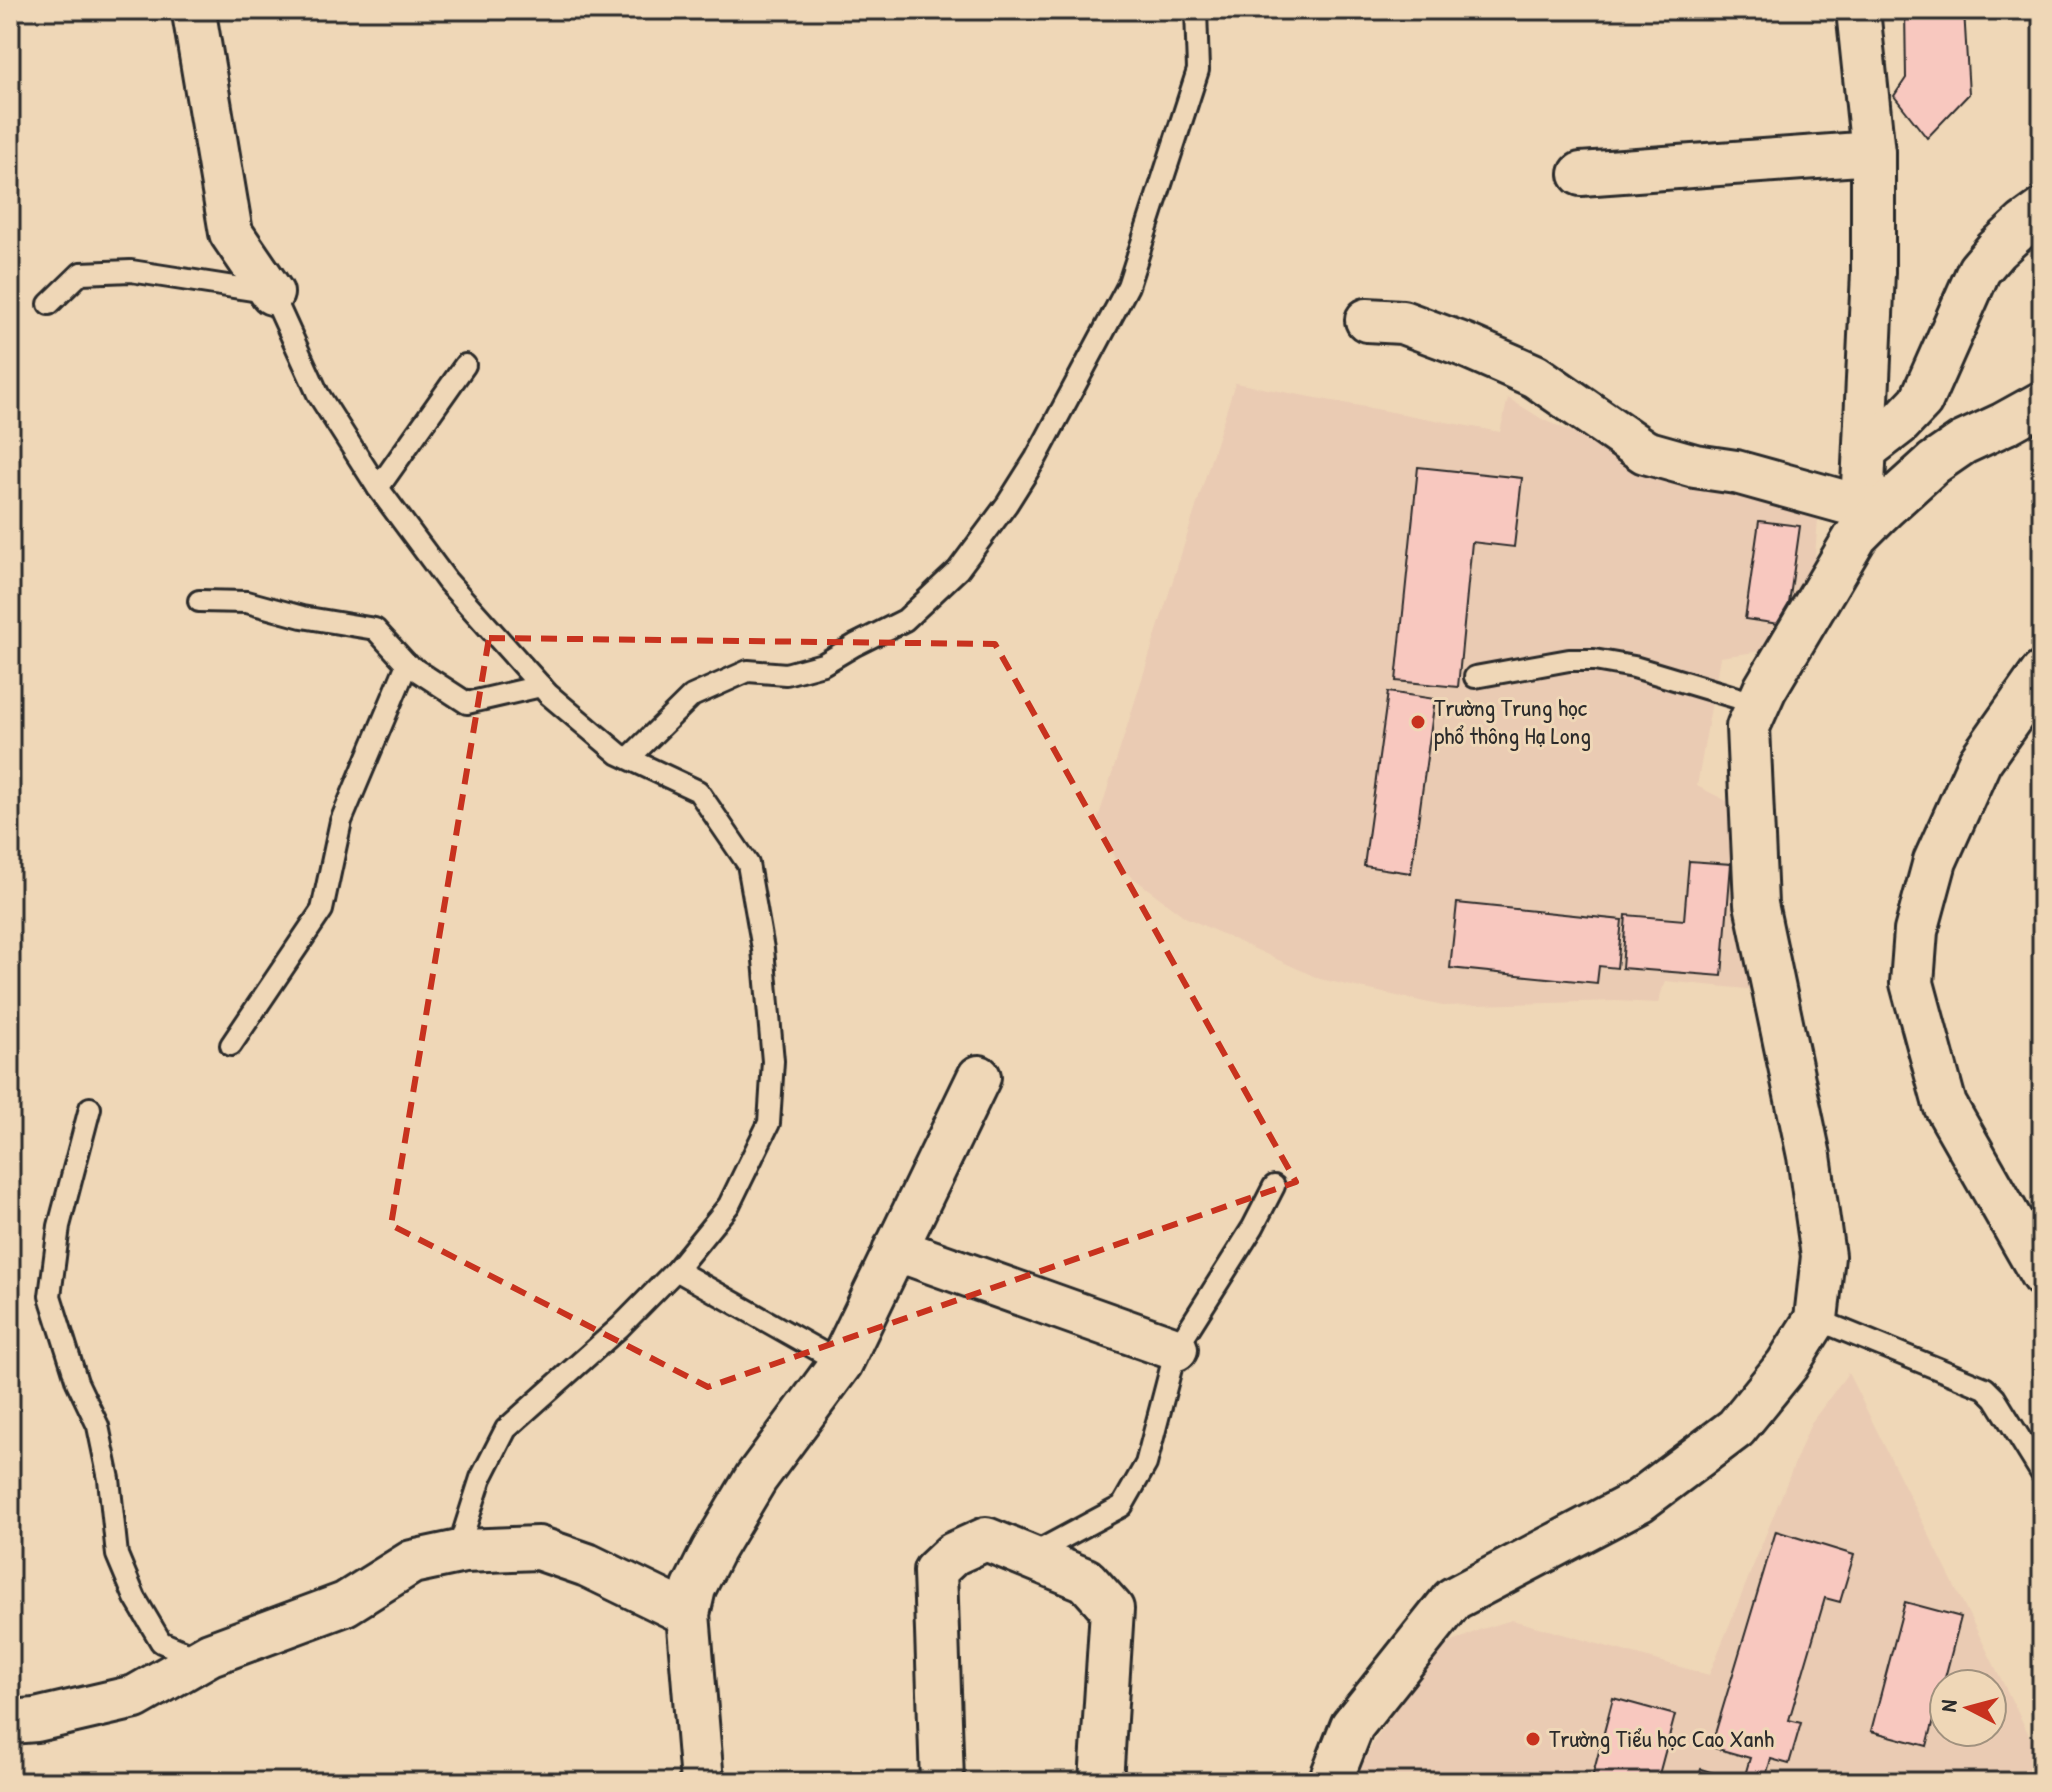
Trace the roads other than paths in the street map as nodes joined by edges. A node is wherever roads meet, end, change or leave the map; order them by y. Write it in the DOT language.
graph roads {
  1 [pos="1196,10"];
  2 [pos="1858,10"];
  3 [pos="194,13"];
  4 [pos="1873,153"];
  5 [pos="1581,174"];
  6 [pos="2042,211"];
  7 [pos="272,293"];
  8 [pos="49,304"];
  9 [pos="1367,320"];
  10 [pos="465,365"];
  11 [pos="2042,403"];
  12 [pos="1865,450"];
  13 [pos="378,488"];
  14 [pos="1872,508"];
  15 [pos="199,601"];
  16 [pos="407,664"];
  17 [pos="2042,673"];
  18 [pos="1475,677"];
  19 [pos="541,686"];
  20 [pos="1758,704"];
  21 [pos="629,758"];
  22 [pos="231,1045"];
  23 [pos="979,1077"];
  24 [pos="90,1108"];
  25 [pos="1274,1186"];
  26 [pos="895,1249"];
  27 [pos="676,1270"];
  28 [pos="2042,1275"];
  29 [pos="1816,1319"];
  30 [pos="1176,1349"];
  31 [pos="841,1363"];
  32 [pos="2042,1474"];
  33 [pos="457,1553"];
  34 [pos="1029,1556"];
  35 [pos="688,1614"];
  36 [pos="201,1659"];
  37 [pos="10,1722"];
  38 [pos="702,1782"];
  39 [pos="942,1782"];
  40 [pos="1101,1782"];
  41 [pos="1330,1782"];
  1 -- 21 [label="lane"];
  2 -- 4 [label="street"];
  3 -- 7 [label="street"];
  4 -- 5 [label="street"];
  4 -- 12 [label="street"];
  6 -- 12 [label="street"];
  7 -- 8 [label="lane"];
  7 -- 13 [label="lane"];
  9 -- 14 [label="street"];
  10 -- 13 [label="lane"];
  11 -- 14 [label="street"];
  12 -- 14 [label="street"];
  13 -- 19 [label="lane"];
  14 -- 20 [label="street"];
  15 -- 16 [label="lane"];
  16 -- 19 [label="lane"];
  16 -- 22 [label="lane"];
  17 -- 28 [label="street"];
  18 -- 20 [label="lane"];
  19 -- 21 [label="lane"];
  20 -- 29 [label="street"];
  21 -- 27 [label="lane"];
  23 -- 26 [label="street"];
  24 -- 36 [label="lane"];
  25 -- 30 [label="lane"];
  26 -- 30 [label="street"];
  26 -- 31 [label="street"];
  27 -- 31 [label="lane"];
  27 -- 33 [label="lane"];
  29 -- 32 [label="lane"];
  29 -- 41 [label="street"];
  30 -- 34 [label="lane"];
  31 -- 35 [label="street"];
  33 -- 35 [label="street"];
  33 -- 36 [label="street"];
  34 -- 39 [label="street"];
  34 -- 40 [label="street"];
  35 -- 38 [label="street"];
  36 -- 37 [label="street"];
}
